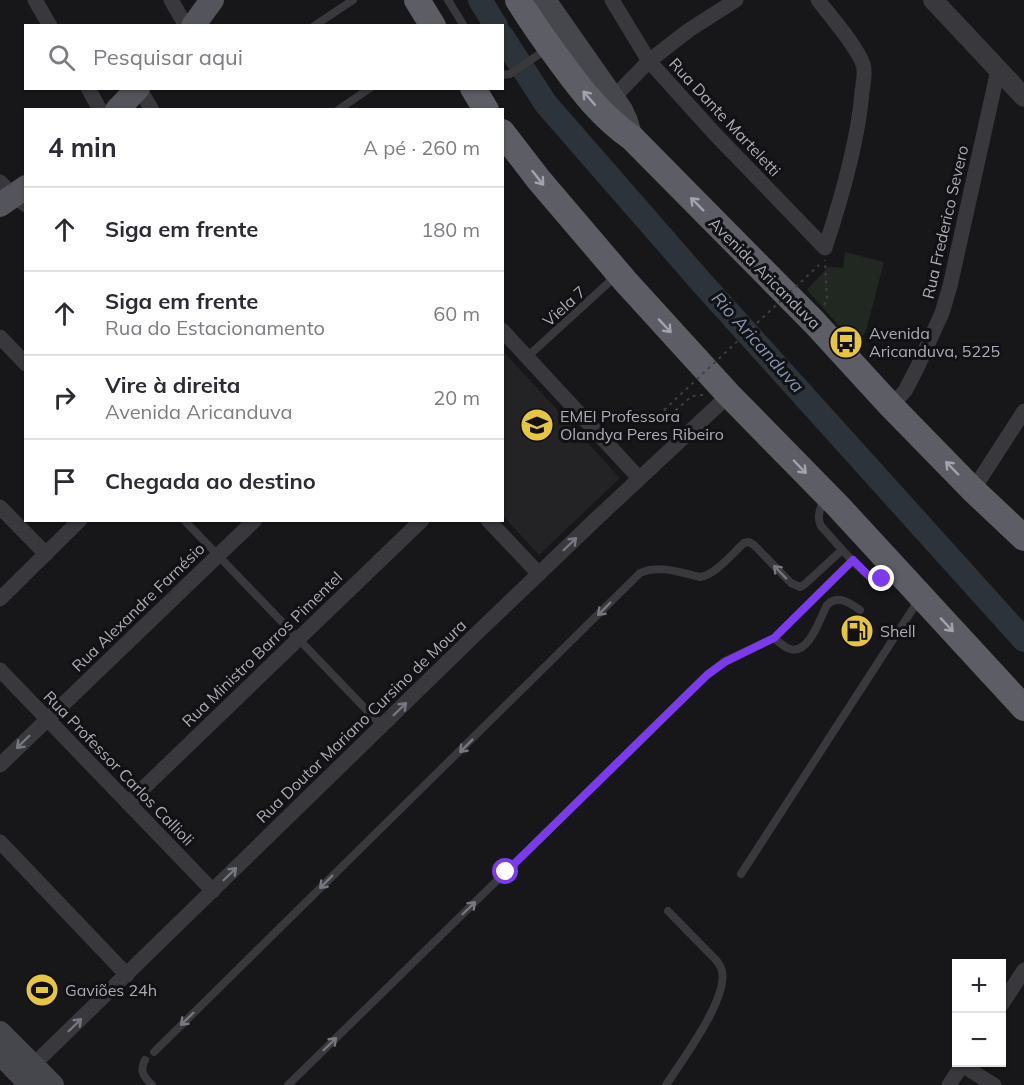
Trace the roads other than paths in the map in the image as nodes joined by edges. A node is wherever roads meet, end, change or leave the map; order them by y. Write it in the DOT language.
graph roads {
  1 [pos="35,0"];
  2 [pos="171,0"];
  3 [pos="212,0"];
  4 [pos="353,0"];
  5 [pos="417,0"];
  6 [pos="448,0"];
  7 [pos="518,0"];
  8 [pos="545,0"];
  9 [pos="612,0"];
  10 [pos="736,0"];
  11 [pos="818,0"];
  12 [pos="933,0"];
  13 [pos="49,24"];
  14 [pos="185,24"];
  15 [pos="194,24"];
  16 [pos="317,24"];
  17 [pos="432,24"];
  18 [pos="463,24"];
  19 [pos="556,42"];
  20 [pos="649,61"];
  21 [pos="998,70"];
  22 [pos="506,74"];
  23 [pos="89,90"];
  24 [pos="137,90"];
  25 [pos="140,90"];
  26 [pos="367,90"];
  27 [pos="474,90"];
  28 [pos="614,97"];
  29 [pos="1024,97"];
  30 [pos="99,108"];
  31 [pos="119,108"];
  32 [pos="151,108"];
  33 [pos="341,108"];
  34 [pos="485,108"];
  35 [pos="504,135"];
  36 [pos="632,138"];
  37 [pos="618,274"];
  38 [pos="504,332"];
  39 [pos="0,337"];
  40 [pos="527,357"];
  41 [pos="24,362"];
  42 [pos="729,394"];
  43 [pos="891,406"];
  44 [pos="1024,411"];
  45 [pos="639,478"];
  46 [pos="973,490"];
  47 [pos="825,493"];
  48 [pos="0,507"];
  49 [pos="78,522"];
  50 [pos="186,522"];
  51 [pos="253,522"];
  52 [pos="420,522"];
  53 [pos="490,522"];
  54 [pos="1024,538"];
  55 [pos="843,550"];
  56 [pos="46,554"];
  57 [pos="218,556"];
  58 [pos="853,560"];
  59 [pos="897,572"];
  60 [pos="539,574"];
  61 [pos="921,597"];
  62 [pos="0,599"];
  63 [pos="860,610"];
  64 [pos="774,638"];
  65 [pos="298,639"];
  66 [pos="0,670"];
  67 [pos="1024,708"];
  68 [pos="47,720"];
  69 [pos="382,726"];
  70 [pos="0,765"];
  71 [pos="128,803"];
  72 [pos="0,842"];
  73 [pos="741,874"];
  74 [pos="213,891"];
  75 [pos="668,911"];
  76 [pos="1024,970"];
  77 [pos="127,975"];
  78 [pos="1006,998"];
  79 [pos="0,1032"];
  80 [pos="154,1052"];
  81 [pos="0,1054"];
  82 [pos="146,1060"];
  83 [pos="961,1067"];
  84 [pos="967,1067"];
  85 [pos="28,1075"];
  86 [pos="53,1085"];
  87 [pos="152,1085"];
  88 [pos="288,1085"];
  89 [pos="666,1085"];
  90 [pos="949,1085"];
  91 [pos="994,1085"];
  1 -- 13 [label="street"];
  2 -- 14 [label="street"];
  3 -- 15 [label="main road"];
  4 -- 16 [label="lane"];
  5 -- 17 [label="highway"];
  6 -- 18 [label="lane"];
  7 -- 19 [label="highway, Avenida Aricanduva"];
  8 -- 19 [label="main road"];
  9 -- 20 [label="street, Rua Dante Marteletti"];
  10 -- 20 [label="street"];
  11 -- 20 [label="street, Rua Dante Marteletti"];
  12 -- 21 [label="street"];
  19 -- 22 [label="lane"];
  19 -- 28 [label="main road"];
  36 -- 19 [label="highway, Avenida Aricanduva, one-way"];
  20 -- 28 [label="street"];
  21 -- 29 [label="street"];
  21 -- 43 [label="street, Rua Frederico Severo"];
  23 -- 30 [label="street"];
  24 -- 31 [label="main road"];
  25 -- 32 [label="street"];
  26 -- 33 [label="lane"];
  27 -- 34 [label="highway"];
  28 -- 36 [label="main road"];
  35 -- 37 [label="highway, one-way"];
  43 -- 36 [label="highway, Avenida Aricanduva, one-way"];
  37 -- 40 [label="lane, Viela 7"];
  37 -- 42 [label="highway, one-way"];
  38 -- 40 [label="street"];
  39 -- 41 [label="street"];
  40 -- 45 [label="street"];
  42 -- 45 [label="street, Rua Doutor Mariano Cursino de Moura"];
  42 -- 47 [label="highway, one-way"];
  46 -- 43 [label="highway, Avenida Aricanduva, one-way"];
  44 -- 46 [label="street"];
  60 -- 45 [label="street, Rua Doutor Mariano Cursino de Moura, one-way"];
  46 -- 54 [label="highway, Avenida Aricanduva"];
  47 -- 55 [label="lane"];
  47 -- 59 [label="highway"];
  48 -- 56 [label="street"];
  49 -- 56 [label="street"];
  50 -- 57 [label="lane"];
  51 -- 57 [label="street, Rua Alexandre Farnésio"];
  52 -- 65 [label="street, Rua Ministro Barros Pimentel"];
  53 -- 60 [label="street"];
  55 -- 58 [label="lane"];
  55 -- 80 [label="lane, one-way"];
  56 -- 62 [label="street"];
  57 -- 65 [label="lane"];
  57 -- 68 [label="street, Rua Alexandre Farnésio"];
  58 -- 59 [label="lane"];
  58 -- 64 [label="lane"];
  59 -- 61 [label="highway"];
  69 -- 60 [label="street, Rua Doutor Mariano Cursino de Moura, one-way"];
  61 -- 67 [label="highway, one-way"];
  61 -- 73 [label="lane"];
  63 -- 64 [label="lane"];
  88 -- 64 [label="lane, one-way"];
  65 -- 69 [label="lane"];
  65 -- 71 [label="street, Rua Ministro Barros Pimentel"];
  66 -- 68 [label="street, Rua Professor Carlos Callioli"];
  68 -- 70 [label="street, Rua Alexandre Farnésio, one-way"];
  68 -- 71 [label="street, Rua Professor Carlos Callioli"];
  74 -- 69 [label="street, Rua Doutor Mariano Cursino de Moura, one-way"];
  71 -- 74 [label="street, Rua Professor Carlos Callioli"];
  72 -- 77 [label="street"];
  74 -- 77 [label="street, Rua Doutor Mariano Cursino de Moura"];
  75 -- 89 [label="lane"];
  76 -- 78 [label="street"];
  85 -- 77 [label="street, Rua Doutor Mariano Cursino de Moura, one-way"];
  79 -- 85 [label="main road"];
  81 -- 85 [label="main road"];
  82 -- 87 [label="lane"];
  83 -- 90 [label="street"];
  84 -- 91 [label="street"];
  85 -- 86 [label="main road"];
}
